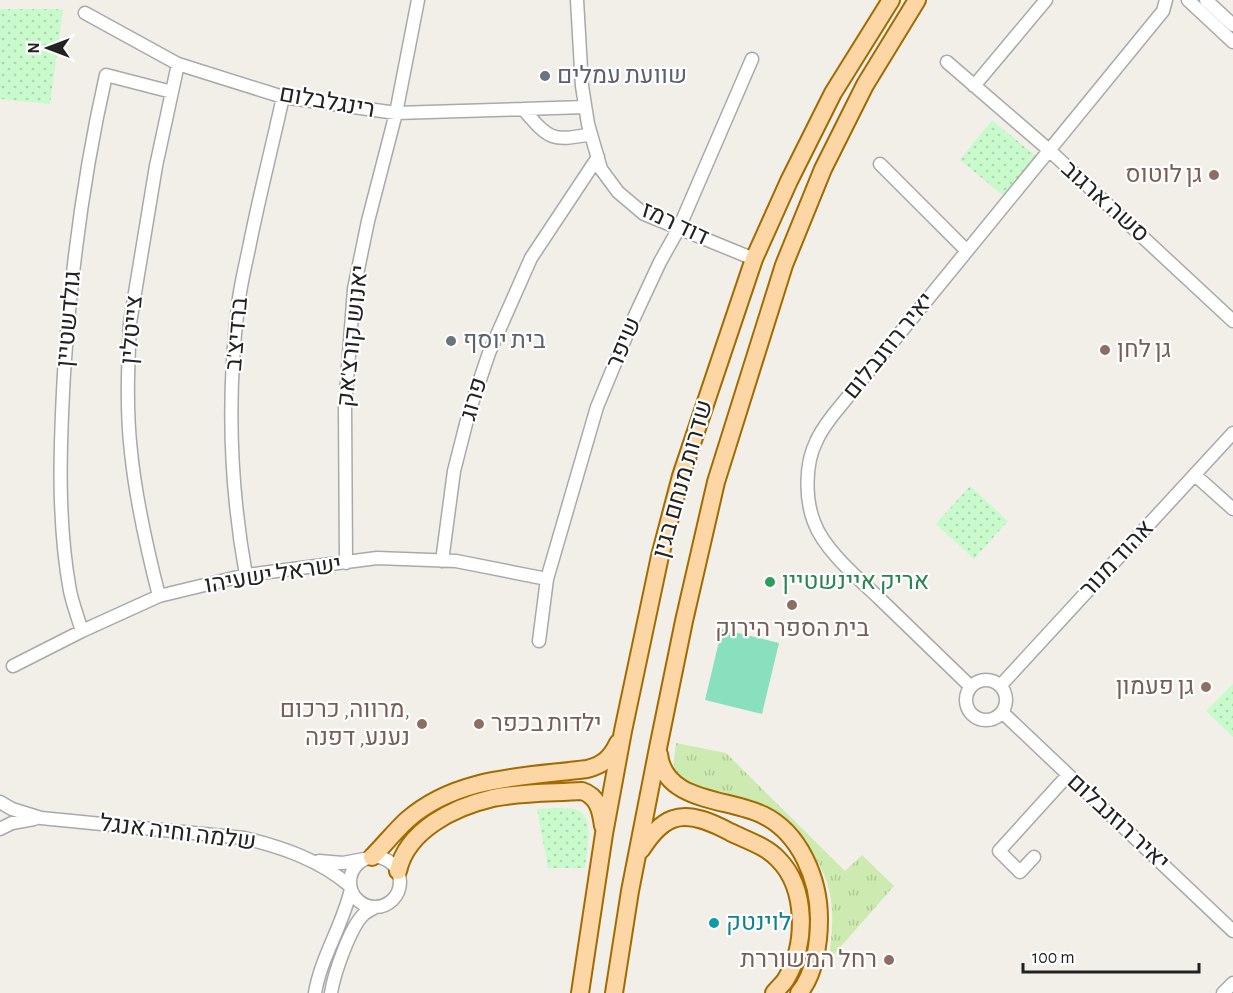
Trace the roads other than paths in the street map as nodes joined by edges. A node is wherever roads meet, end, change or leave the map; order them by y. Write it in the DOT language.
graph roads {
  1 [pos="418,0"];
  2 [pos="578,0"];
  3 [pos="891,0"];
  4 [pos="917,0"];
  5 [pos="1046,0"];
  6 [pos="1206,0"];
  7 [pos="1191,3"];
  8 [pos="1164,6"];
  9 [pos="85,13"];
  10 [pos="1233,25"];
  11 [pos="1233,42"];
  12 [pos="753,59"];
  13 [pos="947,62"];
  14 [pos="178,64"];
  15 [pos="974,86"];
  16 [pos="172,92"];
  17 [pos="283,97"];
  18 [pos="585,107"];
  19 [pos="523,109"];
  20 [pos="396,113"];
  21 [pos="591,134"];
  22 [pos="1049,150"];
  23 [pos="598,157"];
  24 [pos="880,164"];
  25 [pos="679,228"];
  26 [pos="967,251"];
  27 [pos="754,259"];
  28 [pos="1233,321"];
  29 [pos="1233,433"];
  30 [pos="1195,475"];
  31 [pos="1233,509"];
  32 [pos="442,561"];
  33 [pos="346,563"];
  34 [pos="246,575"];
  35 [pos="547,579"];
  36 [pos="159,596"];
  37 [pos="82,631"];
  38 [pos="539,641"];
  39 [pos="14,666"];
  40 [pos="1001,685"];
  41 [pos="971,687"];
  42 [pos="1002,712"];
  43 [pos="623,731"];
  44 [pos="658,748"];
  45 [pos="1068,775"];
  46 [pos="0,802"];
  47 [pos="41,818"];
  48 [pos="0,827"];
  49 [pos="604,834"];
  50 [pos="637,856"];
  51 [pos="1034,857"];
  52 [pos="368,858"];
  53 [pos="312,860"];
  54 [pos="398,871"];
  55 [pos="350,887"];
  56 [pos="376,907"];
  57 [pos="1233,931"];
  58 [pos="1233,983"];
  59 [pos="315,993"];
  60 [pos="331,993"];
  61 [pos="580,993"];
  62 [pos="614,993"];
  63 [pos="774,993"];
  64 [pos="799,993"];
  65 [pos="1223,993"];
  1 -- 20 [label="street, יאנוש קורצ'אק"];
  2 -- 18 [label="street, דוד רמז"];
  3 -- 27 [label="main road, שדרות מנחם בגין"];
  4 -- 44 [label="main road, שדרות מנחם בגין"];
  5 -- 15 [label="street"];
  6 -- 10 [label="street"];
  7 -- 8 [label="street, יאיר רוזנבלום"];
  7 -- 11 [label="street"];
  8 -- 22 [label="street, יאיר רוזנבלום"];
  9 -- 14 [label="street, רינגלבלום"];
  12 -- 25 [label="street, שיפר"];
  13 -- 15 [label="street, סשה ארגוב"];
  14 -- 16 [label="street, צייטלין"];
  14 -- 17 [label="street, רינגלבלום"];
  15 -- 22 [label="street, סשה ארגוב"];
  16 -- 36 [label="street, צייטלין"];
  16 -- 37 [label="street, גולדשטיין"];
  17 -- 20 [label="street, רינגלבלום"];
  17 -- 34 [label="street, ברדיצ'ב"];
  18 -- 19 [label="street, רינגלבלום"];
  18 -- 21 [label="street, דוד רמז"];
  19 -- 20 [label="street, רינגלבלום"];
  19 -- 21 [label="street"];
  20 -- 33 [label="street, יאנוש קורצ'אק"];
  21 -- 23 [label="street, דוד רמז"];
  22 -- 26 [label="street, יאיר רוזנבלום"];
  22 -- 28 [label="street, סשה ארגוב"];
  23 -- 25 [label="street, דוד רמז"];
  23 -- 32 [label="street, פרוג"];
  24 -- 26 [label="street"];
  25 -- 27 [label="street, דוד רמז"];
  25 -- 35 [label="street, שיפר"];
  26 -- 41 [label="street, יאיר רוזנבלום"];
  27 -- 43 [label="main road, שדרות מנחם בגין"];
  29 -- 30 [label="street, אהוד מנור"];
  30 -- 31 [label="street"];
  30 -- 40 [label="street, אהוד מנור"];
  32 -- 33 [label="street, ישראל ישעיהו"];
  32 -- 35 [label="street, ישראל ישעיהו"];
  33 -- 34 [label="street, ישראל ישעיהו"];
  34 -- 36 [label="street, ישראל ישעיהו"];
  35 -- 38 [label="street, שיפר"];
  36 -- 37 [label="street, ישראל ישעיהו"];
  37 -- 39 [label="street, ישראל ישעיהו"];
  40 -- 41 [label="street"];
  40 -- 42 [label="street"];
  41 -- 42 [label="street"];
  42 -- 45 [label="street, יאיר רוזנבלום"];
  43 -- 49 [label="main road, שדרות מנחם בגין"];
  43 -- 52 [label="main road"];
  44 -- 50 [label="main road, שדרות מנחם בגין"];
  44 -- 64 [label="main road"];
  45 -- 51 [label="street"];
  45 -- 57 [label="street, יאיר רוזנבלום"];
  46 -- 47 [label="street, שלמה וחיה אנגל"];
  46 -- 48 [label="street"];
  47 -- 48 [label="street, שלמה וחיה אנגל"];
  47 -- 53 [label="street, שלמה וחיה אנגל"];
  49 -- 54 [label="main road"];
  49 -- 61 [label="main road, שדרות מנחם בגין"];
  50 -- 62 [label="main road, שדרות מנחם בגין"];
  50 -- 63 [label="main road"];
  52 -- 53 [label="street, שלמה וחיה אנגל"];
  52 -- 54 [label="street"];
  52 -- 55 [label="street"];
  53 -- 55 [label="street, שלמה וחיה אנגל"];
  54 -- 56 [label="street"];
  55 -- 56 [label="street"];
  55 -- 59 [label="street"];
  56 -- 60 [label="street"];
  58 -- 65 [label="street"];
}
